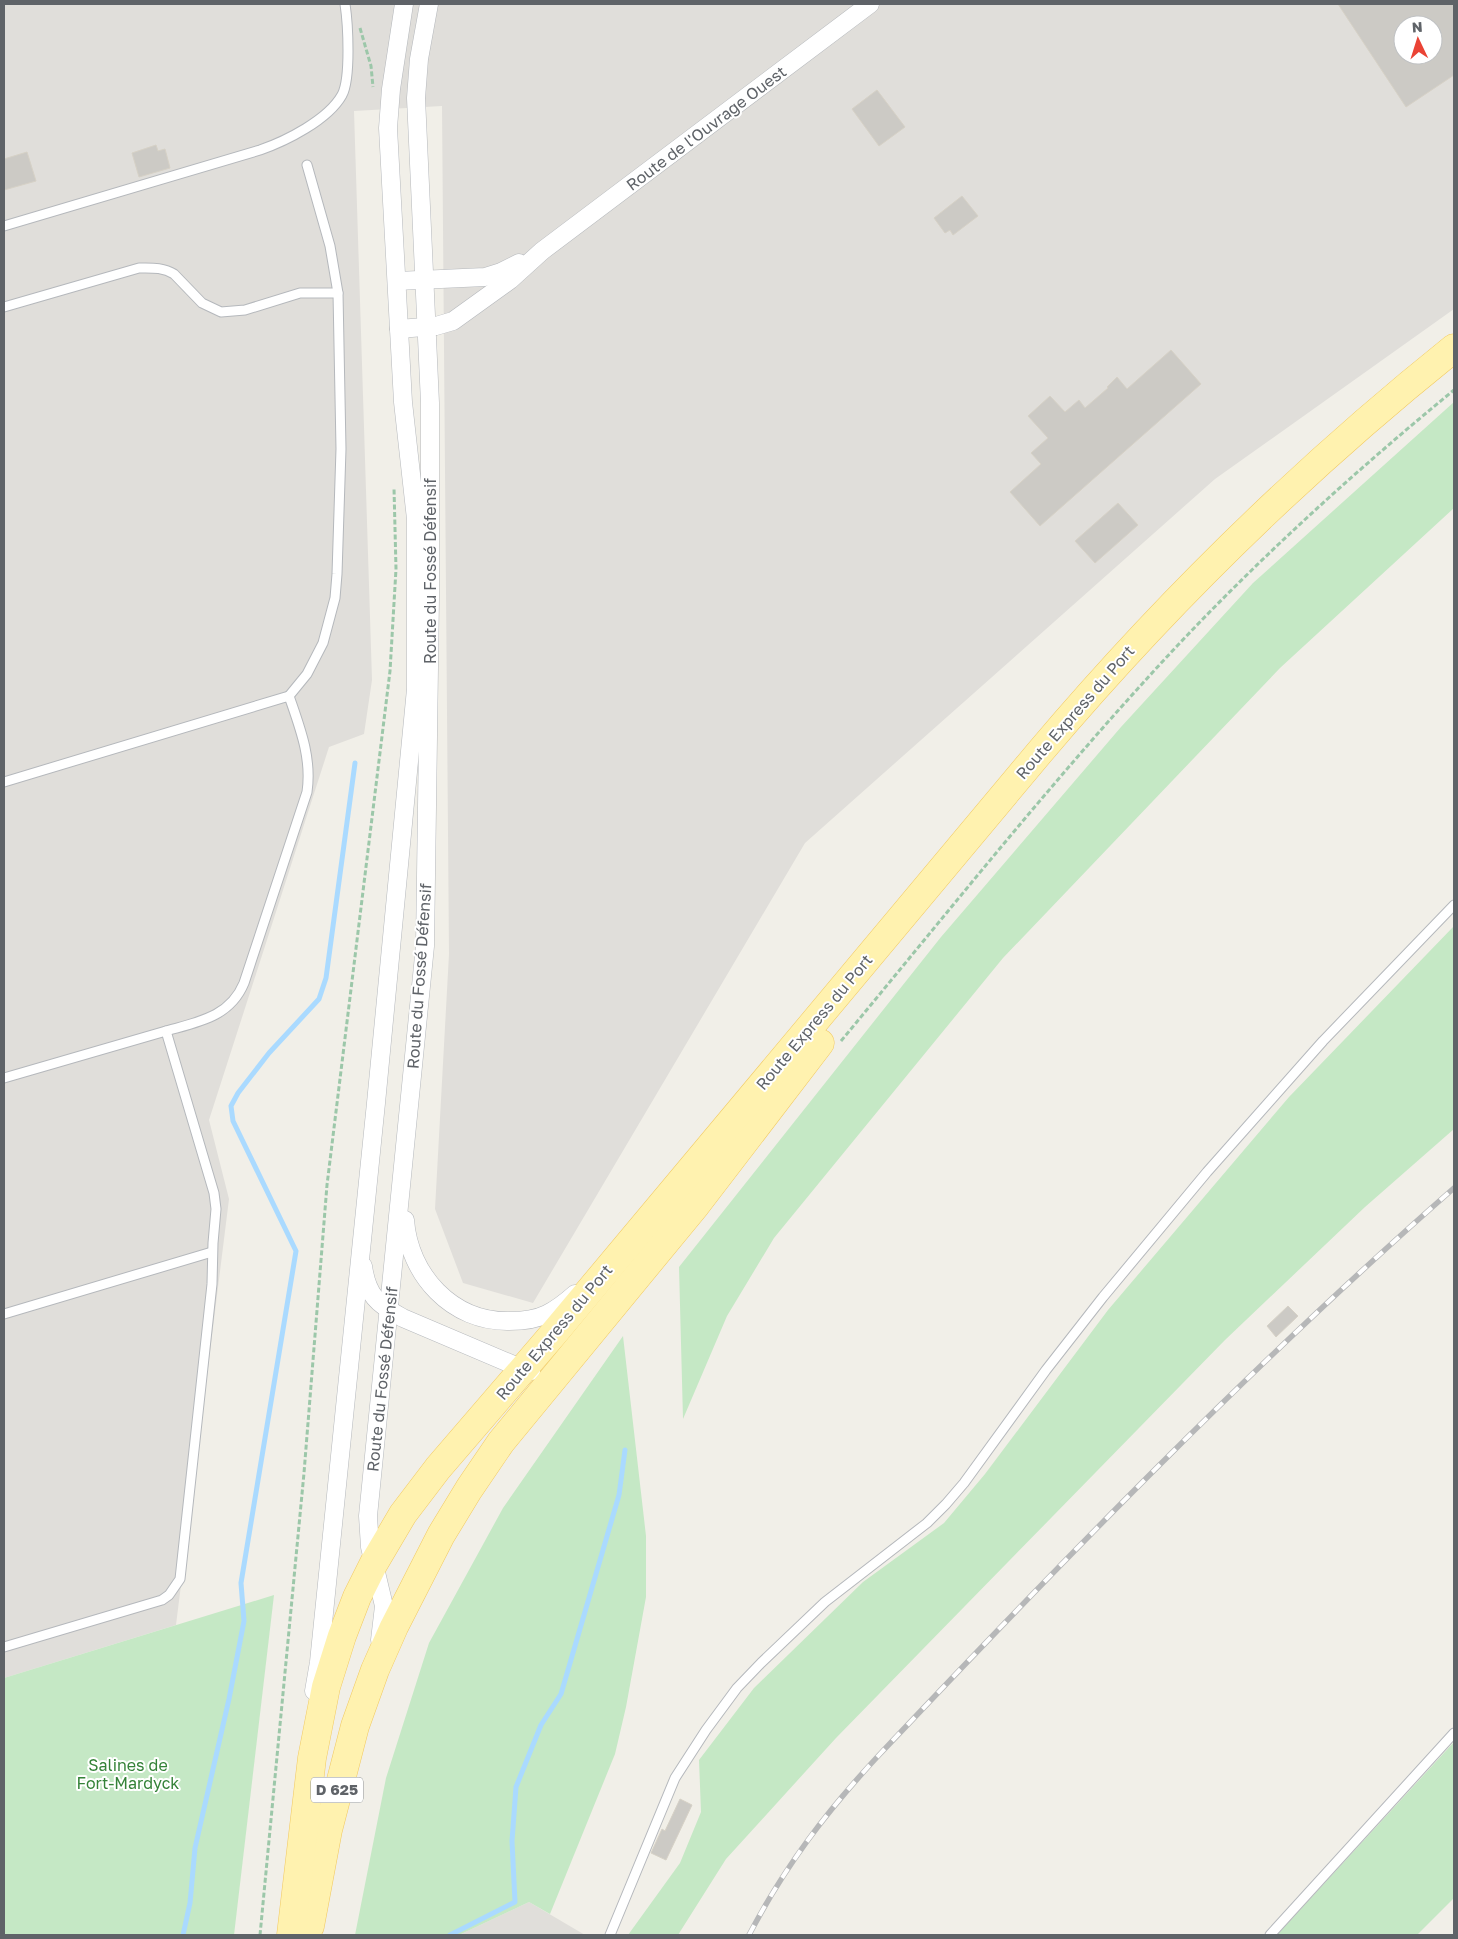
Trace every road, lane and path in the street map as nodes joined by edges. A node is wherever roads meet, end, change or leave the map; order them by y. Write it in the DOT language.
graph roads {
  1 [pos="345,4"];
  2 [pos="404,4"];
  3 [pos="429,4"];
  4 [pos="870,4"];
  5 [pos="357,21"];
  6 [pos="373,90"];
  7 [pos="307,165"];
  8 [pos="4,226"];
  9 [pos="542,251"];
  10 [pos="423,280"];
  11 [pos="397,281"];
  12 [pos="338,293"];
  13 [pos="4,307"];
  14 [pos="426,327"];
  15 [pos="400,329"];
  16 [pos="1454,348"];
  17 [pos="1454,370"];
  18 [pos="1454,390"];
  19 [pos="394,486"];
  20 [pos="289,696"];
  21 [pos="4,782"];
  22 [pos="1454,905"];
  23 [pos="166,1031"];
  24 [pos="837,1045"];
  25 [pos="4,1078"];
  26 [pos="404,1159"];
  27 [pos="362,1238"];
  28 [pos="212,1252"];
  29 [pos="584,1291"];
  30 [pos="389,1310"];
  31 [pos="4,1314"];
  32 [pos="569,1359"];
  33 [pos="523,1369"];
  34 [pos="374,1563"];
  35 [pos="4,1647"];
  36 [pos="375,1670"];
  37 [pos="1454,1733"];
  38 [pos="260,1935"];
  39 [pos="287,1935"];
  40 [pos="291,1935"];
  41 [pos="309,1935"];
  42 [pos="610,1935"];
  43 [pos="1270,1935"];
  1 -- 8 [label="lane"];
  2 -- 11 [label="street, Route du Fossé Défensif"];
  3 -- 10 [label="street, Route du Fossé Défensif"];
  4 -- 9 [label="street, Route de l'Ouvrage Ouest"];
  5 -- 6 [label="path"];
  7 -- 12 [label="lane"];
  9 -- 10 [label="street, Route de l'Ouvrage Ouest"];
  9 -- 14 [label="street, Route de l'Ouvrage Ouest"];
  10 -- 11 [label="street, Route de l'Ouvrage Ouest"];
  10 -- 14 [label="street, Route du Fossé Défensif"];
  11 -- 15 [label="street, Route du Fossé Défensif"];
  12 -- 13 [label="lane"];
  12 -- 20 [label="lane"];
  14 -- 15 [label="street, Route de l'Ouvrage Ouest"];
  14 -- 26 [label="street, Route du Fossé Défensif"];
  15 -- 27 [label="street, Route du Fossé Défensif"];
  16 -- 29 [label="main road, Route Express du Port"];
  17 -- 32 [label="main road, Route Express du Port"];
  18 -- 24 [label="path"];
  19 -- 38 [label="path"];
  20 -- 21 [label="lane"];
  20 -- 23 [label="lane"];
  22 -- 42 [label="lane"];
  23 -- 25 [label="lane"];
  23 -- 28 [label="lane"];
  26 -- 29 [label="street"];
  26 -- 30 [label="street, Route du Fossé Défensif"];
  27 -- 30 [label="street"];
  27 -- 39 [label="street, Route du Fossé Défensif"];
  28 -- 31 [label="lane"];
  28 -- 35 [label="lane"];
  29 -- 33 [label="main road, Route Express du Port"];
  30 -- 33 [label="street"];
  30 -- 34 [label="street, Route du Fossé Défensif"];
  32 -- 33 [label="street"];
  32 -- 36 [label="main road, Route Express du Port"];
  33 -- 34 [label="main road, Route Express du Port"];
  34 -- 36 [label="street, Route du Fossé Défensif"];
  34 -- 40 [label="main road, Route Express du Port"];
  36 -- 41 [label="main road, Route du Fossé Défensif / D 625"];
  37 -- 43 [label="lane"];
}
